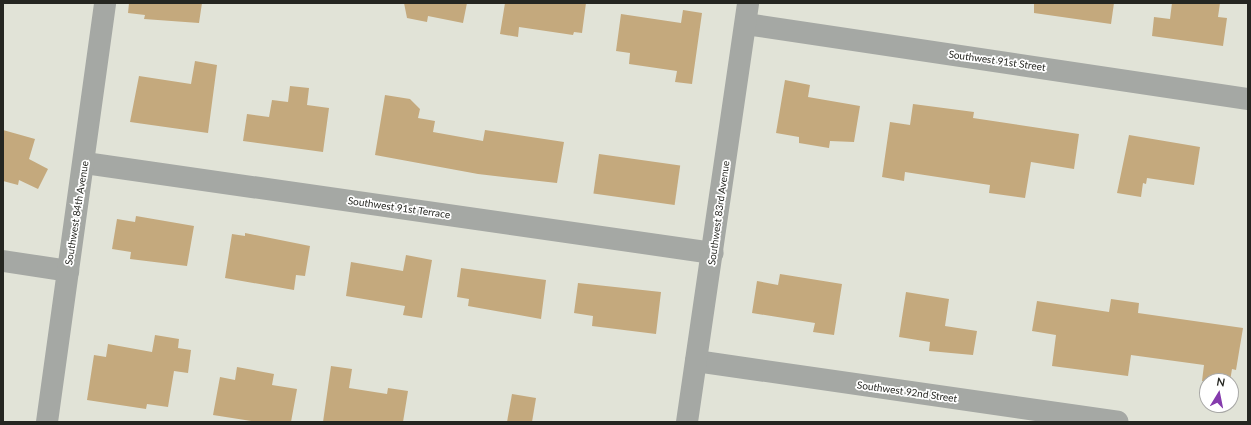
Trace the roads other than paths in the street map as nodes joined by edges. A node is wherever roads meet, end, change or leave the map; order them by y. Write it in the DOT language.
graph roads {
  1 [pos="105,3"];
  2 [pos="747,13"];
  3 [pos="1248,98"];
  4 [pos="85,163"];
  5 [pos="713,254"];
  6 [pos="3,261"];
  7 [pos="68,270"];
  8 [pos="696,361"];
  9 [pos="47,422"];
  10 [pos="687,422"];
  11 [pos="1118,422"];
  1 -- 4 [label="street, Southwest 84th Avenue"];
  2 -- 3 [label="street, Southwest 91st Street"];
  2 -- 5 [label="street, Southwest 83rd Avenue"];
  4 -- 5 [label="street, Southwest 91st Terrace"];
  4 -- 7 [label="street, Southwest 84th Avenue"];
  5 -- 8 [label="street, Southwest 83rd Avenue"];
  6 -- 7 [label="street"];
  7 -- 9 [label="street, Southwest 84th Avenue"];
  8 -- 10 [label="street, Southwest 83rd Avenue"];
  8 -- 11 [label="street, Southwest 92nd Street"];
}
